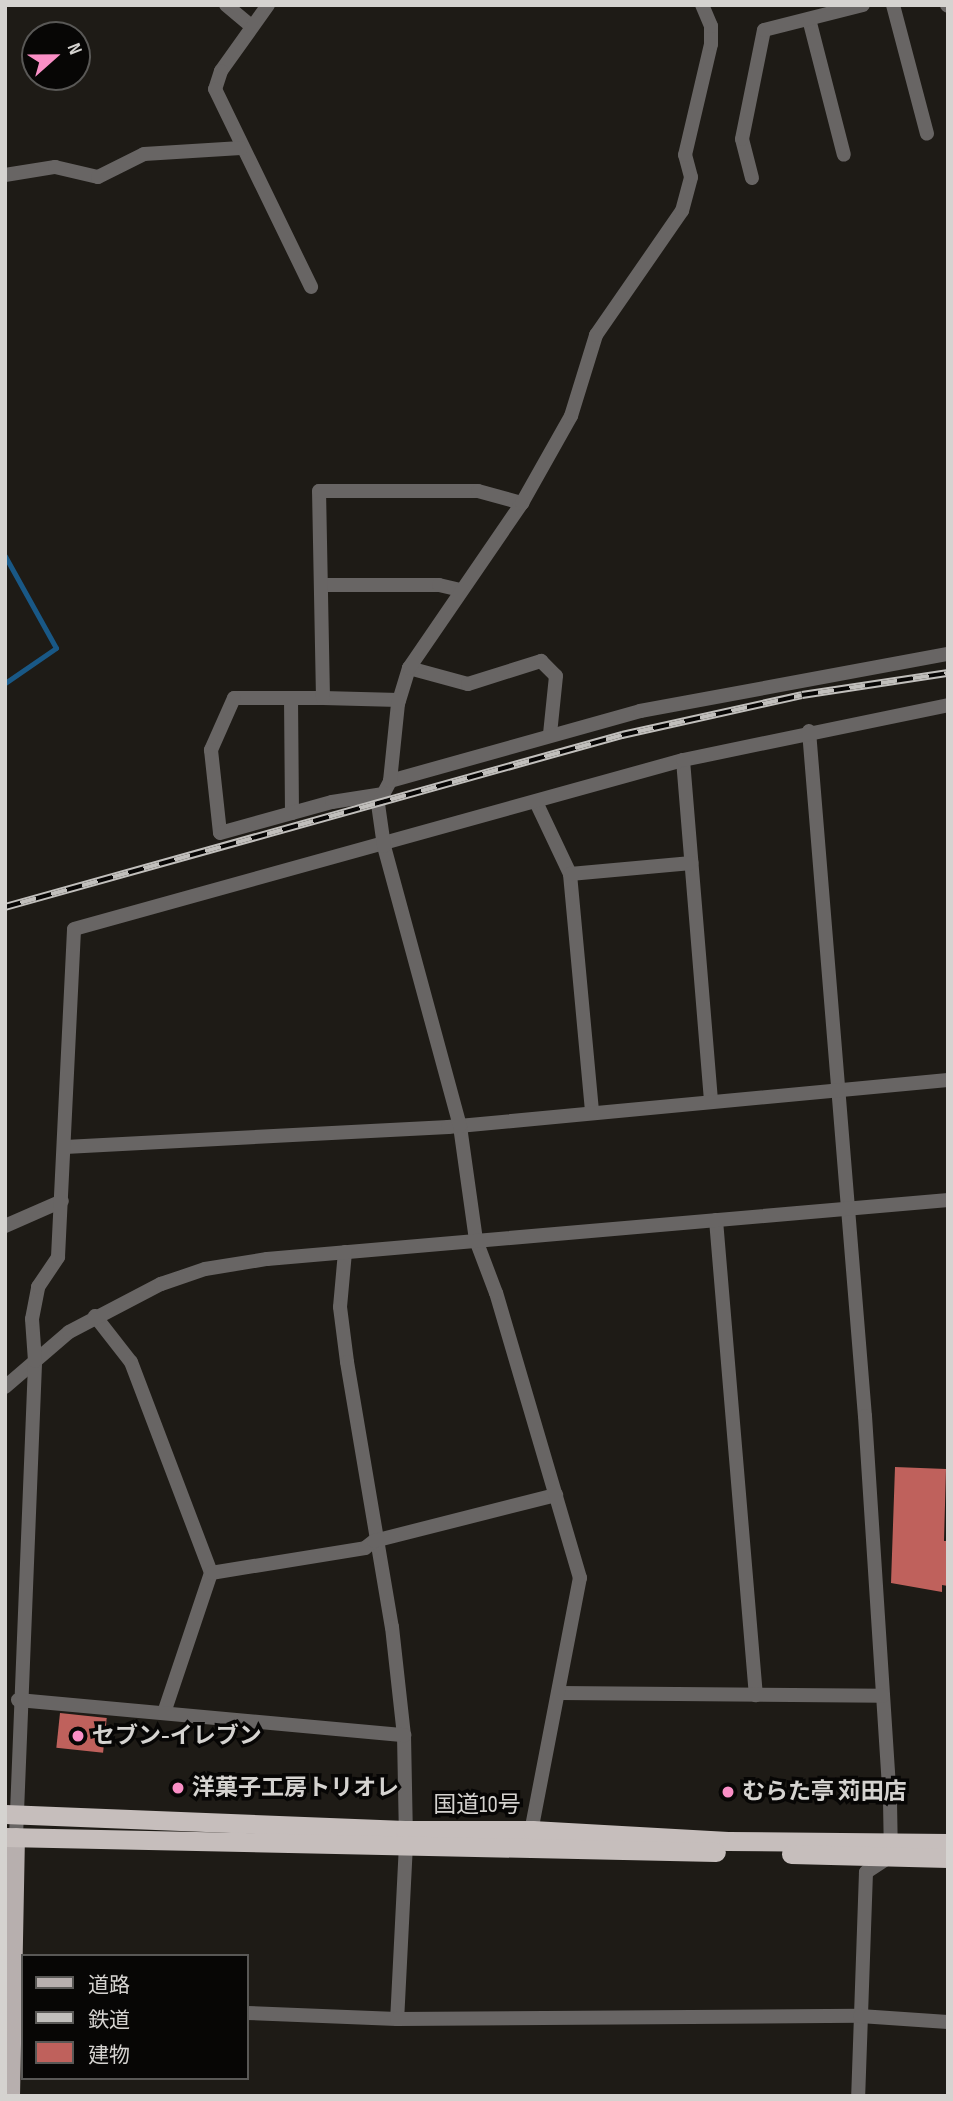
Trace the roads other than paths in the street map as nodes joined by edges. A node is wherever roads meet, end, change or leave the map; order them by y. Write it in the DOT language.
graph roads {
  1 [pos="226,5"];
  2 [pos="268,5"];
  3 [pos="702,5"];
  4 [pos="863,5"];
  5 [pos="893,5"];
  6 [pos="809,19"];
  7 [pos="251,26"];
  8 [pos="927,134"];
  9 [pos="241,148"];
  10 [pos="844,155"];
  11 [pos="5,175"];
  12 [pos="752,178"];
  13 [pos="311,287"];
  14 [pos="522,503"];
  15 [pos="321,585"];
  16 [pos="460,590"];
  17 [pos="948,654"];
  18 [pos="409,668"];
  19 [pos="291,698"];
  20 [pos="323,698"];
  21 [pos="399,700"];
  22 [pos="948,705"];
  23 [pos="809,731"];
  24 [pos="550,734"];
  25 [pos="683,760"];
  26 [pos="387,787"];
  27 [pos="536,802"];
  28 [pos="292,813"];
  29 [pos="384,846"];
  30 [pos="692,863"];
  31 [pos="570,874"];
  32 [pos="948,1080"];
  33 [pos="840,1090"];
  34 [pos="711,1102"];
  35 [pos="592,1113"];
  36 [pos="460,1126"];
  37 [pos="65,1147"];
  38 [pos="948,1200"];
  39 [pos="62,1201"];
  40 [pos="849,1209"];
  41 [pos="716,1220"];
  42 [pos="5,1226"];
  43 [pos="476,1240"];
  44 [pos="345,1252"];
  45 [pos="96,1316"];
  46 [pos="35,1361"];
  47 [pos="5,1387"];
  48 [pos="556,1495"];
  49 [pos="374,1541"];
  50 [pos="211,1573"];
  51 [pos="560,1693"];
  52 [pos="756,1695"];
  53 [pos="883,1696"];
  54 [pos="18,1700"];
  55 [pos="165,1710"];
  56 [pos="404,1735"];
  57 [pos="11,1814"];
  58 [pos="11,1837"];
  59 [pos="405,1837"];
  60 [pos="530,1839"];
  61 [pos="948,1843"];
  62 [pos="891,1849"];
  63 [pos="948,1858"];
  64 [pos="10,1974"];
  65 [pos="18,2006"];
  66 [pos="248,2013"];
  67 [pos="860,2016"];
  68 [pos="397,2019"];
  69 [pos="948,2022"];
  70 [pos="11,2096"];
  71 [pos="858,2096"];
  1 -- 7 [label="street"];
  2 -- 7 [label="street"];
  3 -- 14 [label="street"];
  4 -- 6 [label="street"];
  5 -- 8 [label="street"];
  6 -- 10 [label="street"];
  6 -- 12 [label="street"];
  7 -- 9 [label="street"];
  9 -- 11 [label="street"];
  9 -- 13 [label="street"];
  14 -- 15 [label="street"];
  14 -- 16 [label="street"];
  15 -- 16 [label="street"];
  15 -- 20 [label="street"];
  16 -- 18 [label="street"];
  17 -- 24 [label="street"];
  18 -- 21 [label="street"];
  18 -- 24 [label="street"];
  19 -- 20 [label="street"];
  19 -- 28 [label="street"];
  19 -- 28 [label="street"];
  20 -- 21 [label="street"];
  21 -- 26 [label="street"];
  22 -- 23 [label="street"];
  23 -- 25 [label="street"];
  23 -- 33 [label="street"];
  24 -- 26 [label="street"];
  25 -- 27 [label="street"];
  25 -- 30 [label="street"];
  26 -- 28 [label="street"];
  26 -- 29 [label="street"];
  27 -- 29 [label="street"];
  27 -- 31 [label="street"];
  29 -- 36 [label="street"];
  29 -- 37 [label="street"];
  30 -- 31 [label="street"];
  30 -- 34 [label="street"];
  31 -- 35 [label="street"];
  32 -- 33 [label="street"];
  33 -- 34 [label="street"];
  33 -- 40 [label="street"];
  34 -- 35 [label="street"];
  35 -- 36 [label="street"];
  36 -- 37 [label="street"];
  36 -- 43 [label="street"];
  37 -- 39 [label="street"];
  38 -- 40 [label="street"];
  39 -- 42 [label="street"];
  39 -- 46 [label="street"];
  40 -- 41 [label="street"];
  40 -- 53 [label="street"];
  41 -- 43 [label="street"];
  41 -- 52 [label="street"];
  43 -- 44 [label="street"];
  43 -- 48 [label="street"];
  44 -- 45 [label="street"];
  44 -- 49 [label="street"];
  45 -- 46 [label="street"];
  45 -- 50 [label="street"];
  46 -- 47 [label="street"];
  46 -- 54 [label="street"];
  48 -- 49 [label="street"];
  48 -- 51 [label="street"];
  49 -- 50 [label="street"];
  49 -- 56 [label="street"];
  50 -- 55 [label="street"];
  51 -- 52 [label="street"];
  51 -- 60 [label="street"];
  52 -- 53 [label="street"];
  53 -- 62 [label="street"];
  54 -- 55 [label="street"];
  54 -- 57 [label="street"];
  55 -- 56 [label="street"];
  56 -- 59 [label="street"];
  57 -- 58 [label="street"];
  57 -- 59 [label="highway, 国道10号"];
  58 -- 59 [label="highway, 国道10号"];
  58 -- 64 [label="main road"];
  59 -- 60 [label="highway, 国道10号"];
  59 -- 68 [label="street"];
  60 -- 62 [label="highway, 国道10号"];
  61 -- 62 [label="highway, 国道10号"];
  62 -- 63 [label="highway, 国道10号"];
  62 -- 67 [label="street"];
  64 -- 65 [label="main road"];
  65 -- 70 [label="main road"];
  66 -- 68 [label="street"];
  67 -- 68 [label="street"];
  67 -- 69 [label="street"];
  67 -- 71 [label="street"];
}
